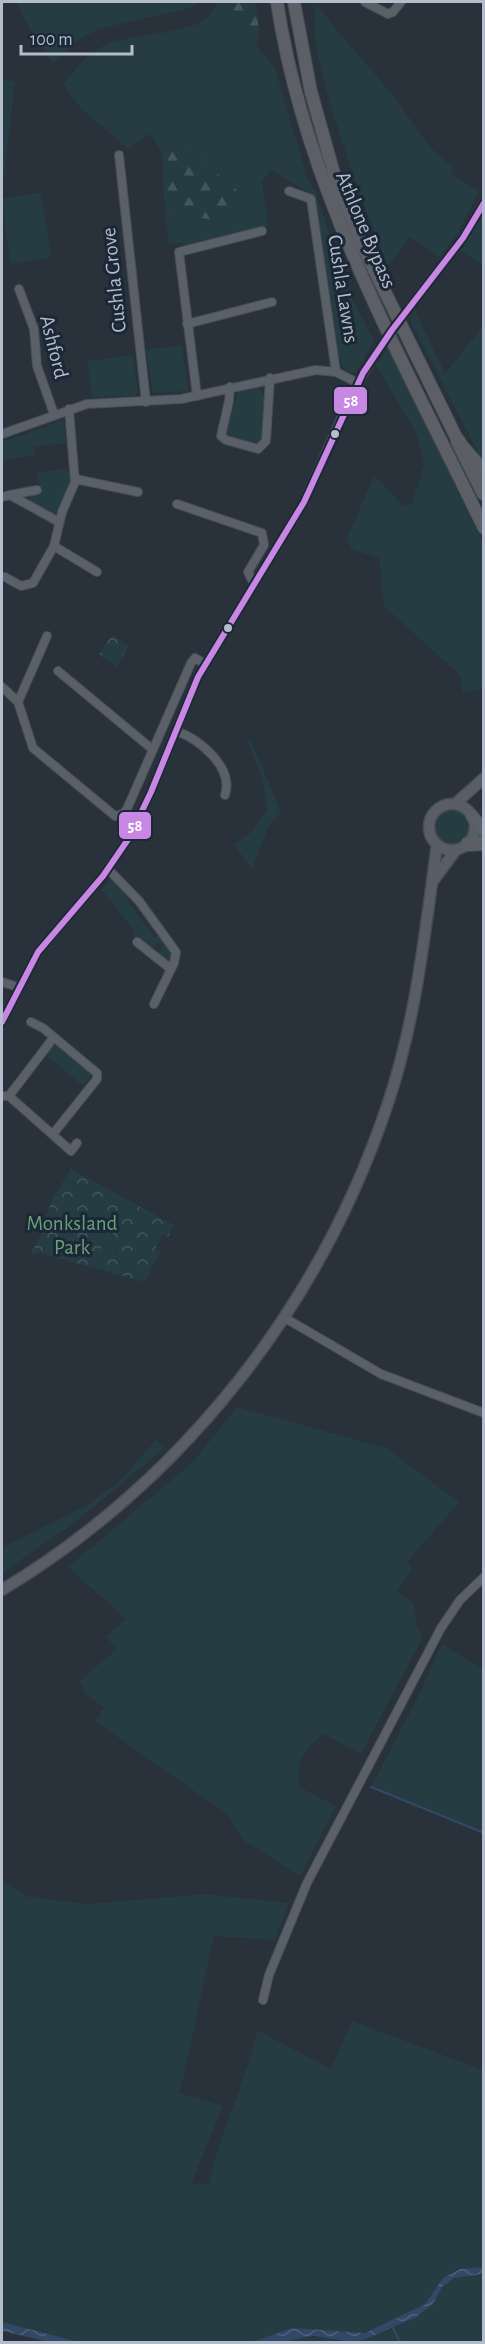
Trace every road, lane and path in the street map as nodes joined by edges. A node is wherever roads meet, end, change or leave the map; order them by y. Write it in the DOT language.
graph roads {
  1 [pos="277,2"];
  2 [pos="294,2"];
  3 [pos="365,2"];
  4 [pos="401,2"];
  5 [pos="119,155"];
  6 [pos="289,191"];
  7 [pos="483,202"];
  8 [pos="262,231"];
  9 [pos="19,289"];
  10 [pos="272,302"];
  11 [pos="187,324"];
  12 [pos="336,372"];
  13 [pos="270,378"];
  14 [pos="358,383"];
  15 [pos="230,387"];
  16 [pos="197,396"];
  17 [pos="146,402"];
  18 [pos="69,409"];
  19 [pos="54,414"];
  20 [pos="2,434"];
  21 [pos="458,441"];
  22 [pos="483,471"];
  23 [pos="75,479"];
  24 [pos="37,490"];
  25 [pos="138,492"];
  26 [pos="483,493"];
  27 [pos="6,496"];
  28 [pos="178,503"];
  29 [pos="59,522"];
  30 [pos="483,528"];
  31 [pos="54,546"];
  32 [pos="98,572"];
  33 [pos="5,577"];
  34 [pos="254,584"];
  35 [pos="47,636"];
  36 [pos="205,664"];
  37 [pos="58,671"];
  38 [pos="2,687"];
  39 [pos="18,702"];
  40 [pos="176,731"];
  41 [pos="152,749"];
  42 [pos="482,780"];
  43 [pos="225,795"];
  44 [pos="455,804"];
  45 [pos="471,814"];
  46 [pos="483,830"];
  47 [pos="483,843"];
  48 [pos="436,845"];
  49 [pos="462,847"];
  50 [pos="108,869"];
  51 [pos="433,881"];
  52 [pos="137,942"];
  53 [pos="159,946"];
  54 [pos="152,954"];
  55 [pos="171,969"];
  56 [pos="2,982"];
  57 [pos="18,987"];
  58 [pos="154,1004"];
  59 [pos="2,1022"];
  60 [pos="31,1022"];
  61 [pos="54,1037"];
  62 [pos="5,1096"];
  63 [pos="53,1134"];
  64 [pos="77,1143"];
  65 [pos="285,1318"];
  66 [pos="483,1413"];
  67 [pos="483,1577"];
  68 [pos="2,1590"];
  69 [pos="263,2000"];
  1 -- 30 [label="highway, Athlone Bypass"];
  2 -- 21 [label="highway, Athlone Bypass"];
  3 -- 4 [label="street"];
  5 -- 17 [label="street, Cushla Grove"];
  6 -- 12 [label="street, Cushla Lawns"];
  7 -- 14 [label="street, bridge"];
  8 -- 11 [label="street"];
  9 -- 19 [label="street, Ashford"];
  10 -- 11 [label="street"];
  11 -- 16 [label="street"];
  12 -- 13 [label="street"];
  12 -- 14 [label="street"];
  13 -- 15 [label="street"];
  13 -- 15 [label="street"];
  14 -- 34 [label="street"];
  15 -- 16 [label="street"];
  16 -- 17 [label="street"];
  17 -- 18 [label="street"];
  18 -- 19 [label="street"];
  18 -- 23 [label="street"];
  19 -- 20 [label="street"];
  21 -- 22 [label="highway, Athlone Bypass"];
  21 -- 26 [label="highway"];
  23 -- 25 [label="street"];
  23 -- 29 [label="street"];
  24 -- 27 [label="street"];
  27 -- 29 [label="street"];
  28 -- 34 [label="street"];
  29 -- 31 [label="street"];
  31 -- 32 [label="street"];
  31 -- 33 [label="street"];
  34 -- 36 [label="street"];
  35 -- 39 [label="street"];
  36 -- 40 [label="street"];
  36 -- 41 [label="street"];
  37 -- 41 [label="street"];
  38 -- 39 [label="street"];
  39 -- 41 [label="street"];
  40 -- 43 [label="street"];
  40 -- 50 [label="street"];
  42 -- 44 [label="main road"];
  42 -- 45 [label="main road"];
  44 -- 45 [label="main road"];
  44 -- 48 [label="main road"];
  45 -- 46 [label="highway"];
  45 -- 49 [label="main road"];
  47 -- 49 [label="highway"];
  48 -- 49 [label="main road"];
  48 -- 51 [label="main road"];
  49 -- 51 [label="main road"];
  50 -- 55 [label="street"];
  50 -- 57 [label="street"];
  51 -- 65 [label="main road"];
  52 -- 54 [label="street"];
  53 -- 54 [label="street"];
  54 -- 55 [label="street"];
  55 -- 58 [label="street"];
  56 -- 57 [label="street"];
  57 -- 59 [label="street"];
  60 -- 61 [label="street"];
  61 -- 62 [label="street"];
  61 -- 63 [label="street"];
  62 -- 63 [label="street"];
  63 -- 64 [label="street"];
  65 -- 66 [label="street"];
  65 -- 68 [label="main road"];
  67 -- 69 [label="street"];
}
